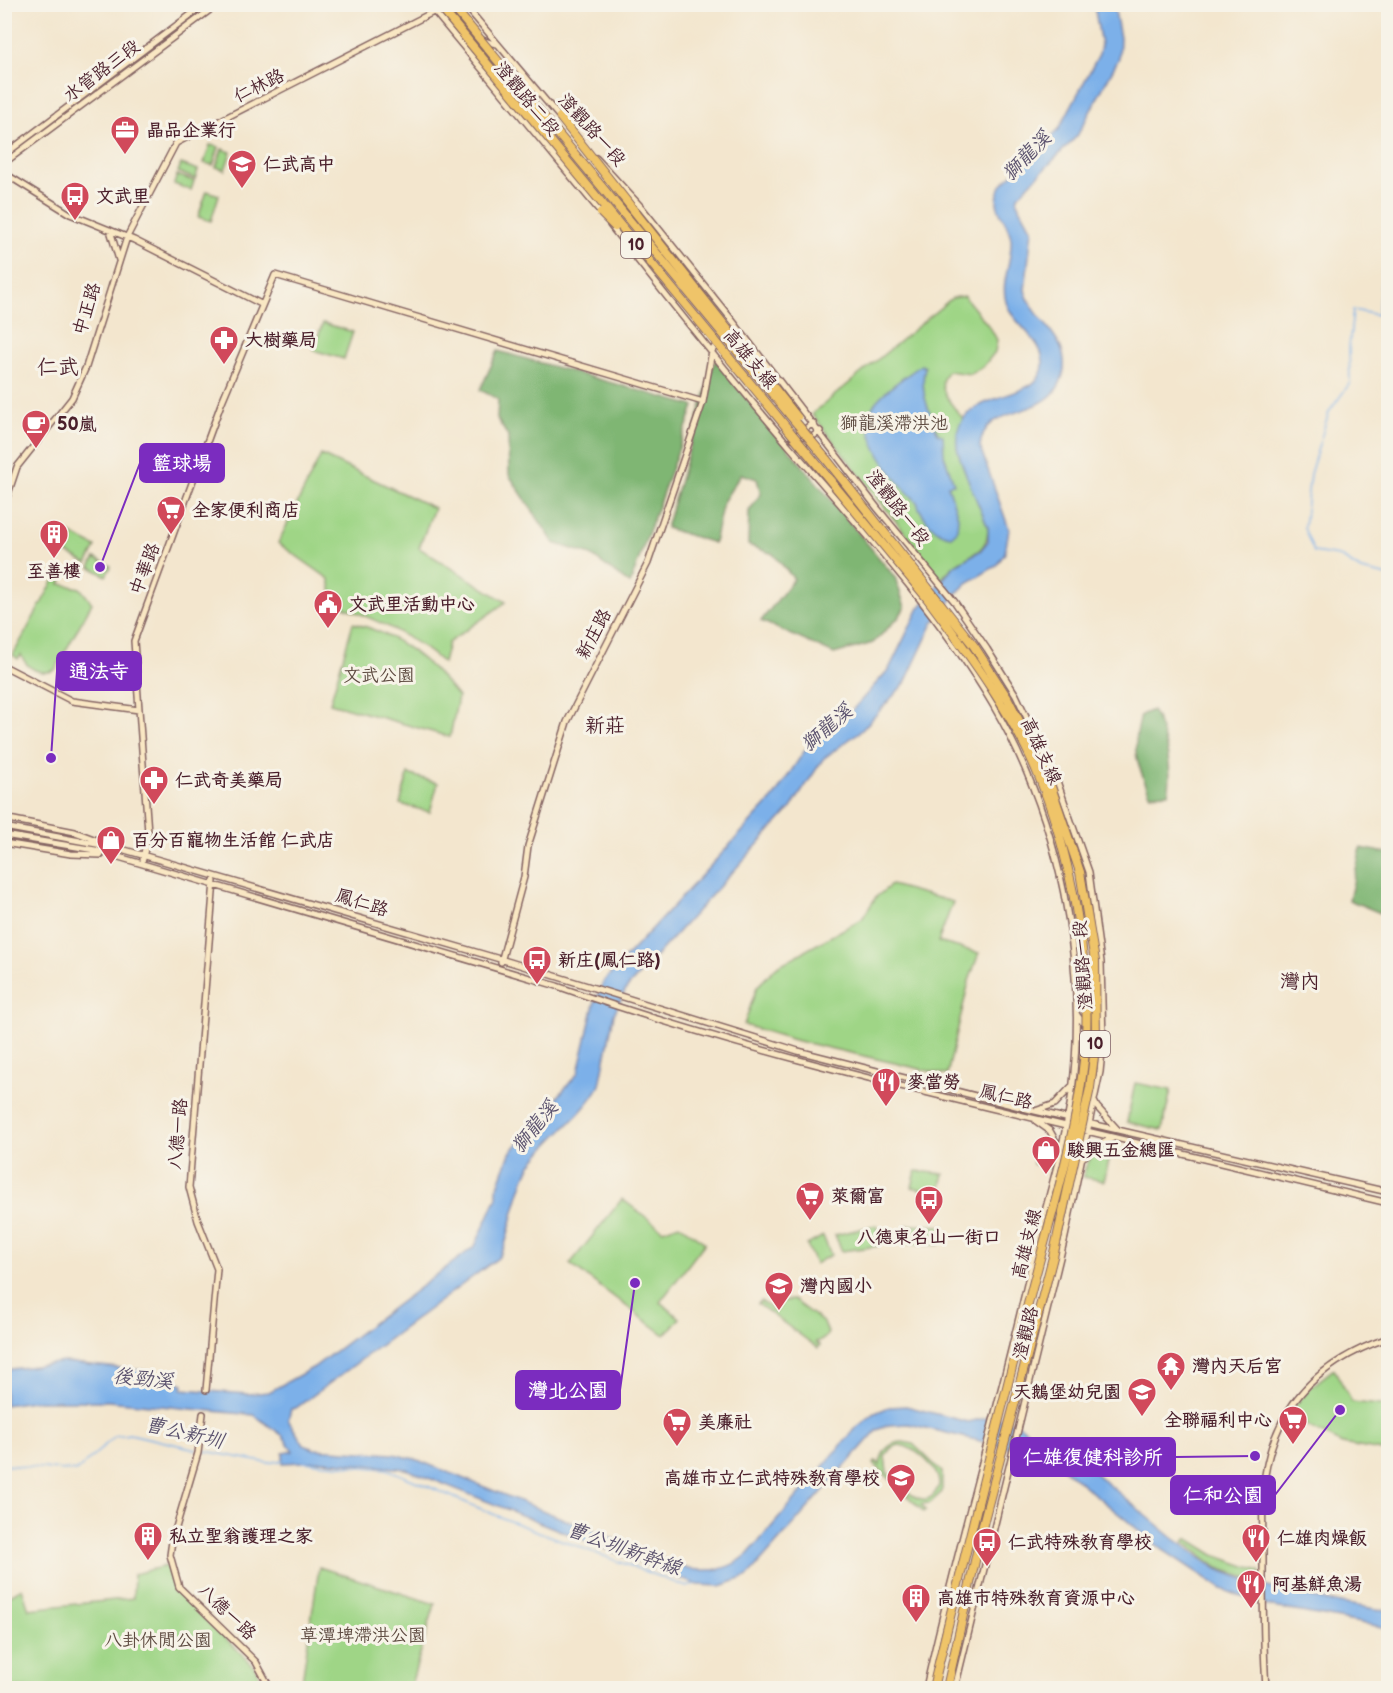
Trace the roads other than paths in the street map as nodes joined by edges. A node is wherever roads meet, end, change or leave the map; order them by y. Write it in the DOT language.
graph roads {
  1 [pos="205,4"];
  2 [pos="218,4"];
  3 [pos="428,4"];
  4 [pos="464,4"];
  5 [pos="444,7"];
  6 [pos="470,34"];
  7 [pos="460,42"];
  8 [pos="497,44"];
  9 [pos="560,117"];
  10 [pos="4,155"];
  11 [pos="4,163"];
  12 [pos="4,173"];
  13 [pos="601,213"];
  14 [pos="110,230"];
  15 [pos="126,237"];
  16 [pos="119,260"];
  17 [pos="261,304"];
  18 [pos="720,306"];
  19 [pos="732,320"];
  20 [pos="712,351"];
  21 [pos="703,402"];
  22 [pos="813,423"];
  23 [pos="820,432"];
  24 [pos="787,443"];
  25 [pos="794,451"];
  26 [pos="827,460"];
  27 [pos="835,484"];
  28 [pos="4,506"];
  29 [pos="4,666"];
  30 [pos="140,710"];
  31 [pos="4,818"];
  32 [pos="4,827"];
  33 [pos="51,827"];
  34 [pos="4,835"];
  35 [pos="49,835"];
  36 [pos="47,842"];
  37 [pos="4,843"];
  38 [pos="118,848"];
  39 [pos="44,849"];
  40 [pos="114,856"];
  41 [pos="144,856"];
  42 [pos="141,864"];
  43 [pos="214,876"];
  44 [pos="213,884"];
  45 [pos="502,960"];
  46 [pos="500,969"];
  47 [pos="1076,1014"];
  48 [pos="1072,1086"];
  49 [pos="1093,1098"];
  50 [pos="1035,1111"];
  51 [pos="1068,1117"];
  52 [pos="1032,1118"];
  53 [pos="1077,1120"];
  54 [pos="1088,1123"];
  55 [pos="1066,1126"];
  56 [pos="1081,1130"];
  57 [pos="1118,1130"];
  58 [pos="1113,1138"];
  59 [pos="1060,1149"];
  60 [pos="1080,1160"];
  61 [pos="1389,1192"];
  62 [pos="1389,1203"];
  63 [pos="1065,1237"];
  64 [pos="1389,1338"];
  65 [pos="206,1390"];
  66 [pos="203,1414"];
  67 [pos="270,1689"];
  68 [pos="926,1689"];
  69 [pos="933,1689"];
  70 [pos="947,1689"];
  71 [pos="955,1689"];
  72 [pos="1266,1689"];
  1 -- 10 [label="street, 水管路三段"];
  2 -- 11 [label="street, 水管路三段"];
  3 -- 5 [label="street, 澄觀路二段"];
  4 -- 8 [label="street, 澄觀路一段"];
  5 -- 6 [label="street"];
  5 -- 7 [label="street, 澄觀路二段"];
  5 -- 15 [label="street, 仁林路"];
  5 -- 26 [label="highway, 高雄支線 / 10, bridge"];
  5 -- 27 [label="highway, 高雄支線 / 10, bridge"];
  6 -- 7 [label="street"];
  6 -- 8 [label="street"];
  7 -- 13 [label="street, 澄觀路二段"];
  8 -- 9 [label="street, 澄觀路一段"];
  9 -- 18 [label="street, 澄觀路一段"];
  9 -- 26 [label="highway, bridge"];
  12 -- 14 [label="street"];
  13 -- 20 [label="street, 澄觀路一段"];
  13 -- 27 [label="highway, bridge"];
  14 -- 15 [label="street"];
  14 -- 16 [label="street"];
  15 -- 16 [label="street, 中正路"];
  15 -- 17 [label="street"];
  16 -- 28 [label="street, 中正路"];
  17 -- 21 [label="street, 中華路"];
  17 -- 30 [label="street, 中華路"];
  18 -- 19 [label="street, 澄觀路一段"];
  18 -- 20 [label="street"];
  19 -- 20 [label="street, 新庄路"];
  19 -- 22 [label="street, 澄觀路一段"];
  20 -- 21 [label="street, 新庄路"];
  20 -- 24 [label="street, 澄觀路一段"];
  21 -- 45 [label="street, 新庄路"];
  22 -- 23 [label="street, 澄觀路一段"];
  22 -- 24 [label="street"];
  23 -- 25 [label="street"];
  23 -- 49 [label="street, 澄觀路一段"];
  24 -- 25 [label="street, 澄觀路一段"];
  25 -- 47 [label="street, 澄觀路一段"];
  26 -- 70 [label="highway, 高雄支線 / 10, bridge"];
  27 -- 69 [label="highway, 高雄支線 / 10, bridge"];
  29 -- 30 [label="street"];
  30 -- 41 [label="street, 中華路"];
  31 -- 33 [label="street, 鳳仁路"];
  32 -- 35 [label="street, 鳳仁路"];
  33 -- 35 [label="street"];
  33 -- 38 [label="street, 鳳仁路"];
  34 -- 36 [label="street, 鳳仁路"];
  35 -- 36 [label="street"];
  35 -- 38 [label="street, 鳳仁路"];
  36 -- 39 [label="street"];
  36 -- 40 [label="street, 鳳仁路"];
  37 -- 39 [label="street, 鳳仁路"];
  38 -- 41 [label="street, 鳳仁路"];
  39 -- 40 [label="street, 鳳仁路"];
  40 -- 42 [label="street, 鳳仁路"];
  41 -- 42 [label="street, 中華路"];
  41 -- 43 [label="street, 鳳仁路"];
  42 -- 44 [label="street, 鳳仁路"];
  43 -- 44 [label="street, 八德一路"];
  43 -- 45 [label="street, 鳳仁路"];
  44 -- 46 [label="street, 鳳仁路"];
  44 -- 65 [label="street, 八德一路"];
  45 -- 46 [label="street, 新庄路"];
  45 -- 50 [label="street, 鳳仁路"];
  46 -- 52 [label="street, 鳳仁路"];
  47 -- 48 [label="street, 澄觀路一段"];
  47 -- 53 [label="street"];
  48 -- 50 [label="street"];
  48 -- 51 [label="street, 澄觀路一段"];
  49 -- 54 [label="street, 澄觀路一段"];
  49 -- 57 [label="street"];
  50 -- 51 [label="street, 鳳仁路"];
  51 -- 53 [label="street, 鳳仁路"];
  51 -- 55 [label="street, 澄觀路一段"];
  52 -- 55 [label="street, 鳳仁路"];
  52 -- 59 [label="street"];
  53 -- 54 [label="street, 鳳仁路"];
  53 -- 56 [label="street"];
  54 -- 56 [label="street, 澄觀路"];
  54 -- 57 [label="street, 鳳仁路"];
  55 -- 56 [label="street, 鳳仁路"];
  55 -- 59 [label="street, 澄觀路"];
  56 -- 58 [label="street, 鳳仁路"];
  56 -- 60 [label="street, 澄觀路"];
  56 -- 63 [label="street"];
  57 -- 61 [label="street, 鳳仁路"];
  58 -- 60 [label="street"];
  58 -- 62 [label="street, 鳳仁路"];
  59 -- 68 [label="street, 澄觀路"];
  60 -- 63 [label="street, 澄觀路"];
  63 -- 71 [label="street, 澄觀路"];
  64 -- 72 [label="street"];
  66 -- 67 [label="street, 八德一路"];
}
